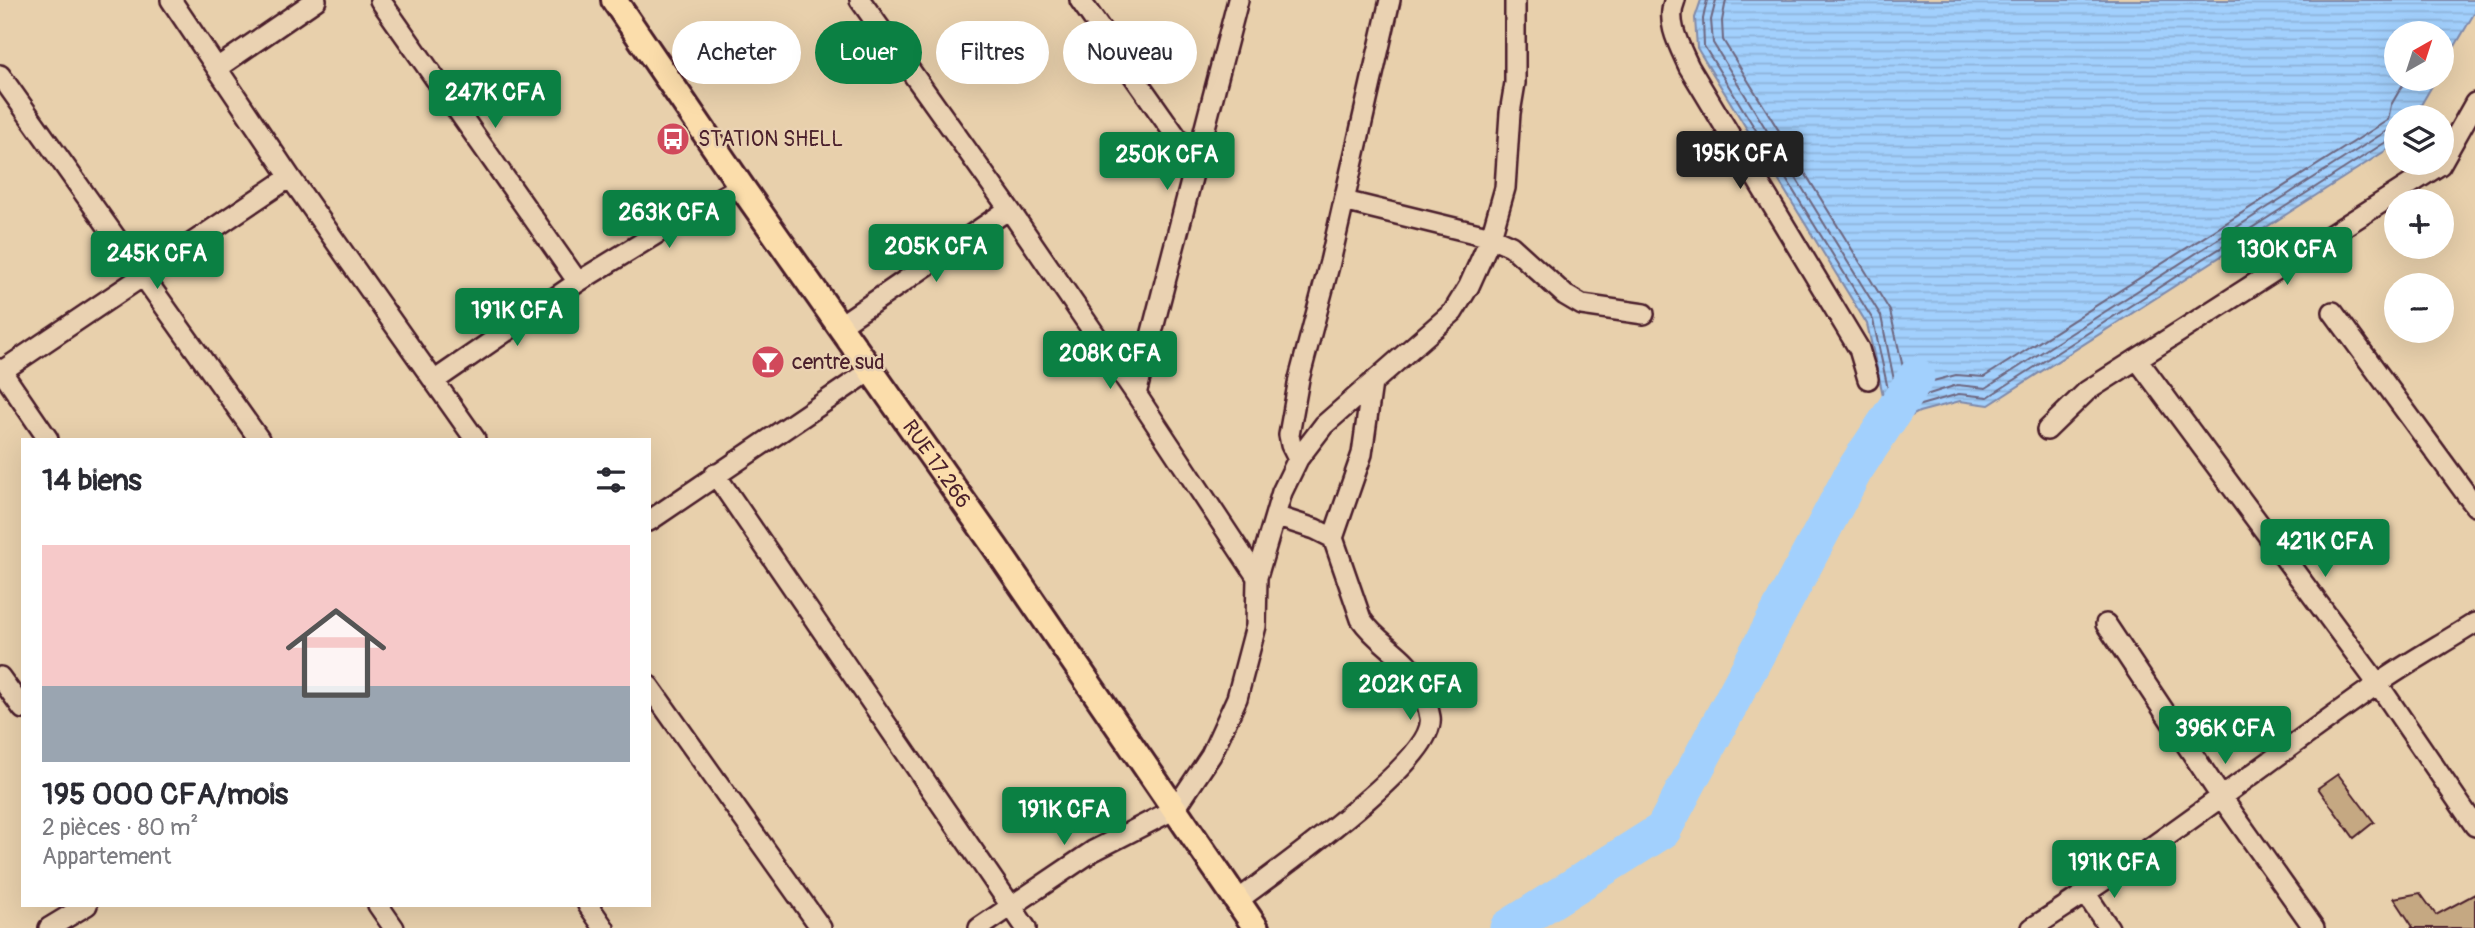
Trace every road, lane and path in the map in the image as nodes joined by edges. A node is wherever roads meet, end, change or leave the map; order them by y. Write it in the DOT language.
graph roads {
  1 [pos="171,0"];
  2 [pos="316,0"];
  3 [pos="380,0"];
  4 [pos="614,0"];
  5 [pos="860,0"];
  6 [pos="1080,0"];
  7 [pos="1238,0"];
  8 [pos="1390,0"];
  9 [pos="1515,0"];
  10 [pos="1675,0"];
  11 [pos="216,68"];
  12 [pos="0,75"];
  13 [pos="2475,103"];
  14 [pos="1195,163"];
  15 [pos="290,177"];
  16 [pos="741,186"];
  17 [pos="1344,201"];
  18 [pos="1009,209"];
  19 [pos="1491,237"];
  20 [pos="144,276"];
  21 [pos="578,282"];
  22 [pos="2333,312"];
  23 [pos="1644,314"];
  24 [pos="839,326"];
  25 [pos="2137,359"];
  26 [pos="1,370"];
  27 [pos="870,371"];
  28 [pos="1868,379"];
  29 [pos="434,381"];
  30 [pos="1372,383"];
  31 [pos="1136,394"];
  32 [pos="2047,430"];
  33 [pos="47,438"];
  34 [pos="258,438"];
  35 [pos="474,438"];
  36 [pos="1298,459"];
  37 [pos="715,474"];
  38 [pos="2475,506"];
  39 [pos="1275,516"];
  40 [pos="651,520"];
  41 [pos="1332,538"];
  42 [pos="1257,577"];
  43 [pos="2475,623"];
  44 [pos="2106,624"];
  45 [pos="0,677"];
  46 [pos="2378,684"];
  47 [pos="651,689"];
  48 [pos="21,706"];
  49 [pos="2222,798"];
  50 [pos="1175,810"];
  51 [pos="2475,826"];
  52 [pos="2086,894"];
  53 [pos="1237,901"];
  54 [pos="1012,906"];
  55 [pos="84,907"];
  56 [pos="379,907"];
  57 [pos="589,907"];
  58 [pos="49,928"];
  59 [pos="394,928"];
  60 [pos="604,928"];
  61 [pos="821,928"];
  62 [pos="979,928"];
  63 [pos="1026,928"];
  64 [pos="1256,928"];
  65 [pos="2032,928"];
  66 [pos="2109,928"];
  67 [pos="2314,928"];
  1 -- 11 [label="street"];
  2 -- 11 [label="street"];
  3 -- 21 [label="street"];
  4 -- 16 [label="main road, RUE 17.266"];
  5 -- 18 [label="street"];
  6 -- 14 [label="street"];
  7 -- 14 [label="street"];
  8 -- 17 [label="street"];
  9 -- 19 [label="street"];
  10 -- 28 [label="street"];
  11 -- 15 [label="street"];
  12 -- 20 [label="street"];
  13 -- 25 [label="street"];
  14 -- 31 [label="street"];
  15 -- 20 [label="street"];
  15 -- 29 [label="street"];
  16 -- 21 [label="street"];
  16 -- 24 [label="main road, RUE 17.266"];
  17 -- 19 [label="street"];
  17 -- 36 [label="street"];
  18 -- 24 [label="street"];
  18 -- 31 [label="street"];
  19 -- 23 [label="street"];
  19 -- 30 [label="street"];
  20 -- 26 [label="street"];
  20 -- 34 [label="street"];
  21 -- 29 [label="street"];
  22 -- 38 [label="street"];
  24 -- 27 [label="main road, RUE 17.266"];
  25 -- 32 [label="street"];
  25 -- 46 [label="street"];
  26 -- 33 [label="street"];
  27 -- 37 [label="street"];
  27 -- 50 [label="main road, RUE 17.266"];
  29 -- 35 [label="street"];
  30 -- 36 [label="street"];
  30 -- 41 [label="street"];
  31 -- 42 [label="street"];
  36 -- 39 [label="street"];
  37 -- 40 [label="street"];
  37 -- 54 [label="street"];
  39 -- 41 [label="street"];
  39 -- 42 [label="street"];
  41 -- 53 [label="street"];
  42 -- 50 [label="street"];
  43 -- 46 [label="street"];
  44 -- 49 [label="street"];
  45 -- 48 [label="street"];
  46 -- 49 [label="street"];
  46 -- 51 [label="street"];
  47 -- 61 [label="street"];
  49 -- 52 [label="street"];
  49 -- 67 [label="street"];
  50 -- 53 [label="main road, RUE 17.266"];
  50 -- 54 [label="street"];
  52 -- 65 [label="street"];
  52 -- 66 [label="street"];
  53 -- 64 [label="main road, RUE 17.266"];
  54 -- 62 [label="street"];
  54 -- 63 [label="street"];
  55 -- 58 [label="street"];
  56 -- 59 [label="street"];
  57 -- 60 [label="street"];
}
